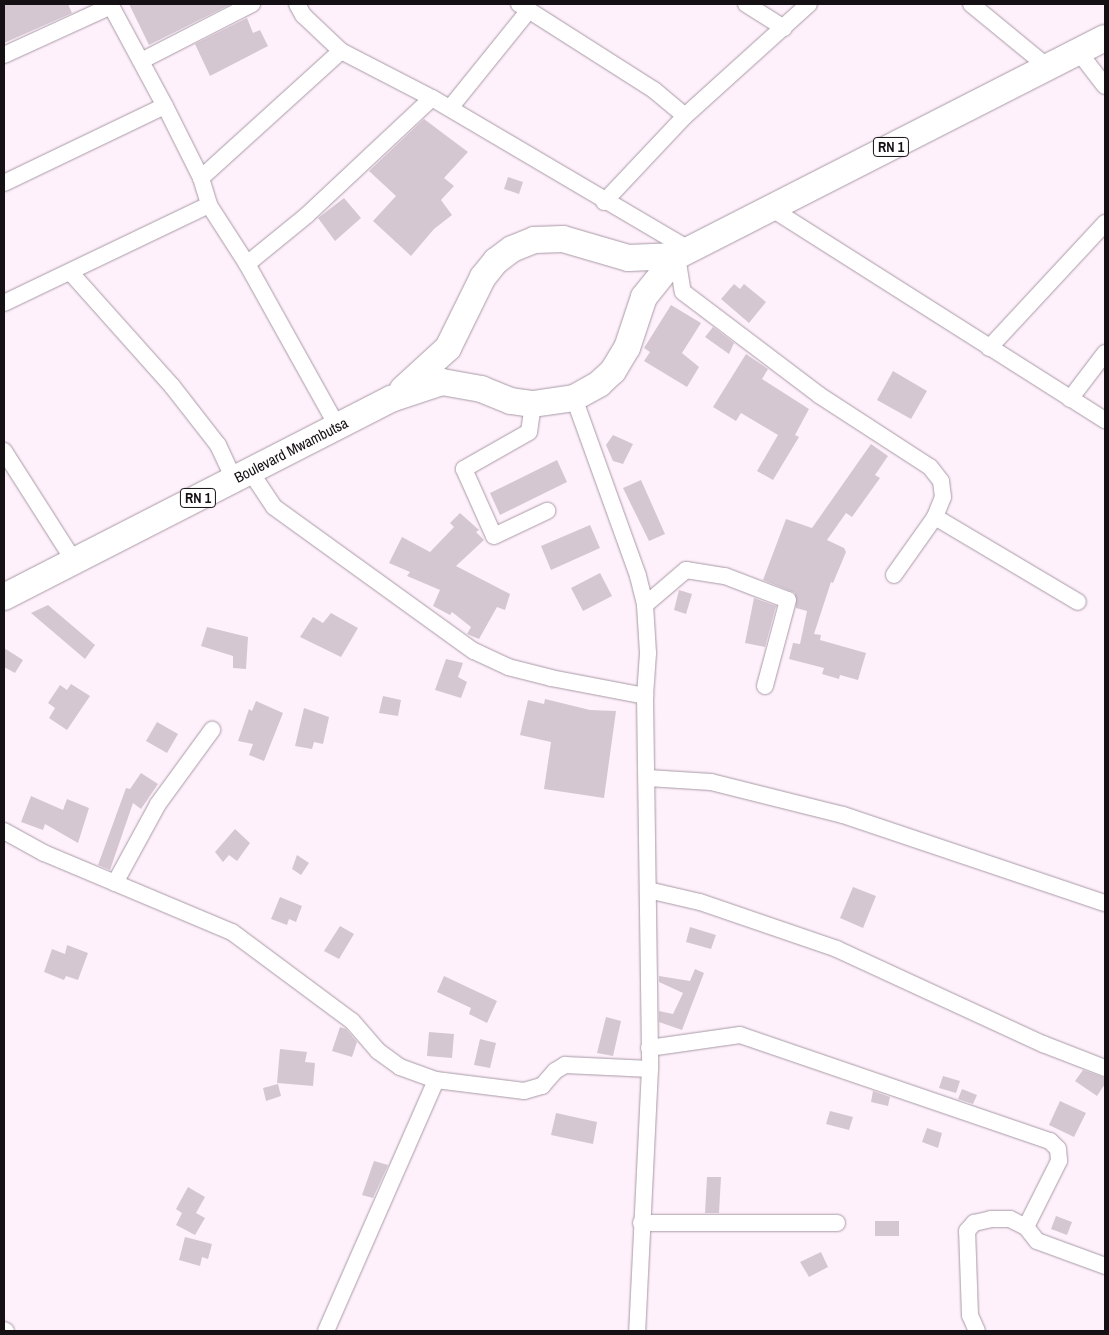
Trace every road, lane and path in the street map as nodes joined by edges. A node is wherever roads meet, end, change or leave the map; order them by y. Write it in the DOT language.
graph roads {
  1 [pos="252,4"];
  2 [pos="297,4"];
  3 [pos="746,4"];
  4 [pos="809,4"];
  5 [pos="971,4"];
  6 [pos="110,5"];
  7 [pos="524,7"];
  8 [pos="784,28"];
  9 [pos="1105,38"];
  10 [pos="341,51"];
  11 [pos="1078,51"];
  12 [pos="4,55"];
  13 [pos="141,61"];
  14 [pos="1049,68"];
  15 [pos="1105,86"];
  16 [pos="432,98"];
  17 [pos="165,106"];
  18 [pos="450,108"];
  19 [pos="685,116"];
  20 [pos="201,178"];
  21 [pos="4,183"];
  22 [pos="604,202"];
  23 [pos="210,204"];
  24 [pos="769,207"];
  25 [pos="1105,223"];
  26 [pos="682,253"];
  27 [pos="247,264"];
  28 [pos="71,272"];
  29 [pos="4,303"];
  30 [pos="989,348"];
  31 [pos="1105,353"];
  32 [pos="574,398"];
  33 [pos="391,399"];
  34 [pos="1070,399"];
  35 [pos="533,404"];
  36 [pos="1105,420"];
  37 [pos="336,426"];
  38 [pos="4,451"];
  39 [pos="242,476"];
  40 [pos="547,511"];
  41 [pos="935,517"];
  42 [pos="74,562"];
  43 [pos="894,575"];
  44 [pos="4,597"];
  45 [pos="1078,602"];
  46 [pos="645,605"];
  47 [pos="765,686"];
  48 [pos="645,696"];
  49 [pos="212,730"];
  50 [pos="648,778"];
  51 [pos="4,831"];
  52 [pos="115,883"];
  53 [pos="648,890"];
  54 [pos="1105,903"];
  55 [pos="650,1048"];
  56 [pos="1105,1068"];
  57 [pos="650,1069"];
  58 [pos="436,1080"];
  59 [pos="641,1223"];
  60 [pos="837,1223"];
  61 [pos="1026,1227"];
  62 [pos="1105,1266"];
  63 [pos="970,1315"];
  64 [pos="326,1331"];
  65 [pos="637,1331"];
  66 [pos="967,1331"];
  67 [pos="977,1331"];
  1 -- 13 [label="street"];
  2 -- 10 [label="street"];
  3 -- 8 [label="street"];
  4 -- 8 [label="street"];
  5 -- 14 [label="street"];
  6 -- 12 [label="street"];
  6 -- 13 [label="street"];
  7 -- 18 [label="street"];
  7 -- 19 [label="street"];
  8 -- 19 [label="street"];
  9 -- 11 [label="highway, RN 1"];
  10 -- 16 [label="street"];
  10 -- 20 [label="street"];
  11 -- 14 [label="highway, RN 1"];
  11 -- 15 [label="street"];
  13 -- 17 [label="street"];
  14 -- 24 [label="highway, RN 1"];
  16 -- 18 [label="street"];
  16 -- 27 [label="street"];
  17 -- 20 [label="street"];
  17 -- 21 [label="street"];
  18 -- 22 [label="street"];
  19 -- 22 [label="street"];
  20 -- 23 [label="street"];
  22 -- 26 [label="street"];
  23 -- 27 [label="street"];
  23 -- 28 [label="street"];
  24 -- 26 [label="highway, RN 1"];
  24 -- 30 [label="street"];
  25 -- 30 [label="street"];
  26 -- 32 [label="highway, Boulevard Mwambutsa / RN 1"];
  26 -- 33 [label="highway, Boulevard Mwambutsa / RN 1"];
  26 -- 41 [label="street"];
  27 -- 37 [label="street"];
  28 -- 29 [label="street"];
  28 -- 39 [label="street"];
  30 -- 34 [label="street"];
  31 -- 34 [label="street"];
  32 -- 35 [label="highway, Boulevard Mwambutsa / RN 1"];
  32 -- 46 [label="street"];
  33 -- 35 [label="highway, Boulevard Mwambutsa / RN 1"];
  33 -- 37 [label="highway, Boulevard Mwambutsa / RN 1"];
  34 -- 36 [label="street"];
  35 -- 40 [label="street"];
  37 -- 39 [label="highway, Boulevard Mwambutsa / RN 1"];
  38 -- 42 [label="street"];
  39 -- 42 [label="highway, Boulevard Mwambutsa / RN 1"];
  39 -- 48 [label="street"];
  41 -- 43 [label="street"];
  41 -- 45 [label="street"];
  42 -- 44 [label="highway, Boulevard Mwambutsa / RN 1"];
  46 -- 47 [label="street"];
  46 -- 48 [label="street"];
  48 -- 50 [label="street"];
  49 -- 52 [label="street"];
  50 -- 53 [label="street"];
  50 -- 54 [label="street"];
  51 -- 52 [label="street"];
  52 -- 58 [label="street"];
  53 -- 55 [label="street"];
  53 -- 56 [label="street"];
  55 -- 57 [label="street"];
  55 -- 61 [label="street"];
  57 -- 58 [label="street"];
  57 -- 59 [label="street"];
  58 -- 64 [label="street"];
  59 -- 60 [label="street"];
  59 -- 65 [label="street"];
  61 -- 62 [label="street"];
  61 -- 63 [label="street"];
  63 -- 66 [label="street"];
  63 -- 67 [label="street"];
}
